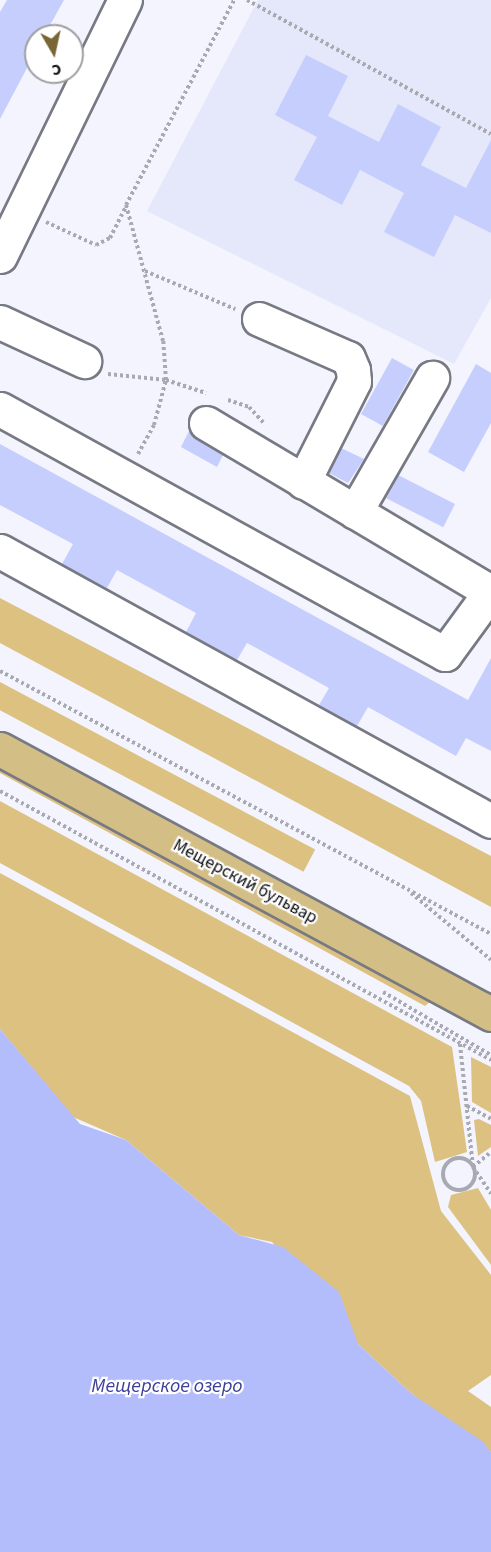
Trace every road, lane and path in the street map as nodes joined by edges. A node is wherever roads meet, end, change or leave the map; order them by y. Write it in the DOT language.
graph roads {
  1 [pos="125,0"];
  2 [pos="234,0"];
  3 [pos="247,0"];
  4 [pos="491,134"];
  5 [pos="126,205"];
  6 [pos="22,210"];
  7 [pos="0,256"];
  8 [pos="144,271"];
  9 [pos="259,319"];
  10 [pos="0,322"];
  11 [pos="84,361"];
  12 [pos="432,378"];
  13 [pos="0,409"];
  14 [pos="206,423"];
  15 [pos="125,478"];
  16 [pos="303,482"];
  17 [pos="355,512"];
  18 [pos="0,551"];
  19 [pos="490,591"];
  20 [pos="0,671"];
  21 [pos="0,749"];
  22 [pos="0,791"];
  23 [pos="491,821"];
  24 [pos="403,887"];
  25 [pos="491,934"];
  26 [pos="491,960"];
  27 [pos="491,1014"];
  28 [pos="460,1038"];
  29 [pos="460,1044"];
  30 [pos="491,1060"];
  31 [pos="467,1106"];
  32 [pos="491,1119"];
  33 [pos="491,1152"];
  34 [pos="473,1167"];
  35 [pos="491,1194"];
  1 -- 6 [label="lane"];
  2 -- 5 [label="path"];
  3 -- 4 [label="path"];
  5 -- 6 [label="path"];
  5 -- 8 [label="path"];
  6 -- 7 [label="lane"];
  8 -- 9 [label="path"];
  8 -- 15 [label="path"];
  9 -- 16 [label="lane"];
  10 -- 11 [label="lane"];
  12 -- 17 [label="lane"];
  13 -- 15 [label="lane"];
  14 -- 16 [label="lane"];
  15 -- 19 [label="lane"];
  16 -- 17 [label="lane"];
  17 -- 19 [label="lane"];
  18 -- 23 [label="lane"];
  20 -- 24 [label="path"];
  21 -- 27 [label="main road, Мещерский бульвар"];
  22 -- 29 [label="path"];
  24 -- 25 [label="path"];
  24 -- 26 [label="path"];
  28 -- 29 [label="path"];
  29 -- 30 [label="path"];
  29 -- 31 [label="path"];
  31 -- 32 [label="path"];
  31 -- 34 [label="path"];
  33 -- 34 [label="path"];
  34 -- 34 [label="path"];
  34 -- 35 [label="path"];
}
